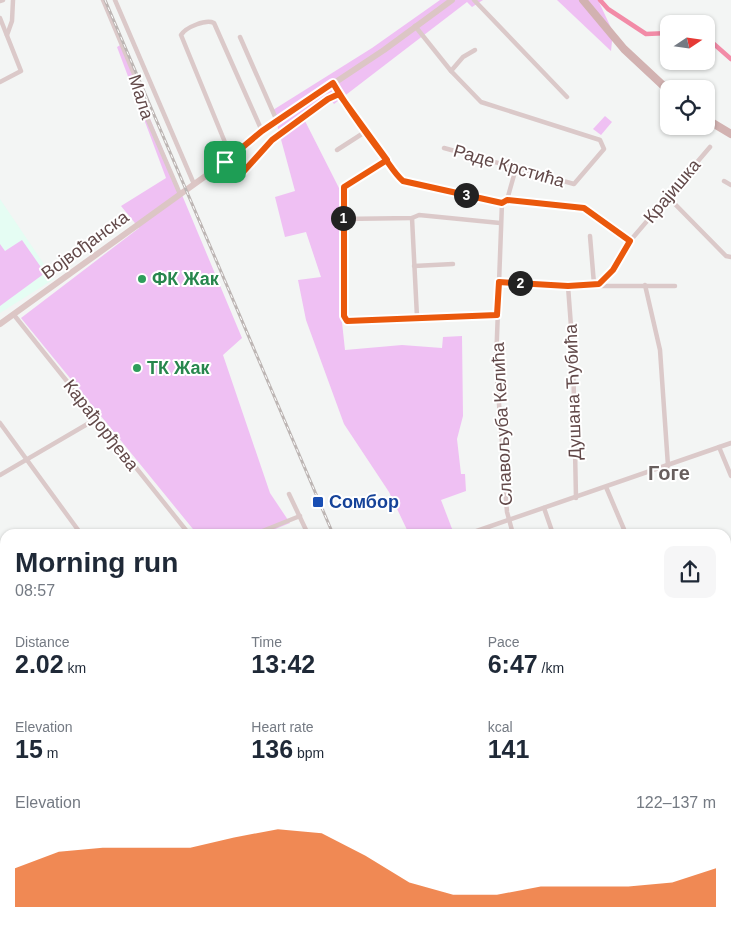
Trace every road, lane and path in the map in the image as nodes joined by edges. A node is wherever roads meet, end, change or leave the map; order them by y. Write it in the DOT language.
graph roads {
  1 [pos="13,0"];
  2 [pos="103,0"];
  3 [pos="115,0"];
  4 [pos="452,0"];
  5 [pos="474,0"];
  6 [pos="583,0"];
  7 [pos="0,18"];
  8 [pos="415,26"];
  9 [pos="7,35"];
  10 [pos="240,38"];
  11 [pos="476,50"];
  12 [pos="451,71"];
  13 [pos="0,82"];
  14 [pos="333,83"];
  15 [pos="660,83"];
  16 [pos="339,94"];
  17 [pos="567,97"];
  18 [pos="277,121"];
  19 [pos="715,124"];
  20 [pos="262,131"];
  21 [pos="365,132"];
  22 [pos="731,134"];
  23 [pos="710,147"];
  24 [pos="444,148"];
  25 [pos="337,150"];
  26 [pos="231,157"];
  27 [pos="387,160"];
  28 [pos="225,162"];
  29 [pos="516,168"];
  30 [pos="724,180"];
  31 [pos="194,184"];
  32 [pos="731,185"];
  33 [pos="180,194"];
  34 [pos="668,196"];
  35 [pos="507,200"];
  36 [pos="502,203"];
  37 [pos="412,218"];
  38 [pos="343,219"];
  39 [pos="500,222"];
  40 [pos="590,236"];
  41 [pos="630,241"];
  42 [pos="730,257"];
  43 [pos="454,264"];
  44 [pos="414,266"];
  45 [pos="499,282"];
  46 [pos="596,284"];
  47 [pos="645,285"];
  48 [pos="568,286"];
  49 [pos="675,286"];
  50 [pos="14,315"];
  51 [pos="497,315"];
  52 [pos="416,316"];
  53 [pos="0,324"];
  54 [pos="96,419"];
  55 [pos="0,423"];
  56 [pos="731,444"];
  57 [pos="719,447"];
  58 [pos="26,460"];
  59 [pos="668,466"];
  60 [pos="0,475"];
  61 [pos="731,476"];
  62 [pos="606,487"];
  63 [pos="290,494"];
  64 [pos="576,498"];
  65 [pos="544,508"];
  66 [pos="300,516"];
  67 [pos="508,520"];
  68 [pos="77,529"];
  69 [pos="185,529"];
  70 [pos="268,529"];
  71 [pos="306,529"];
  72 [pos="482,529"];
  73 [pos="511,529"];
  74 [pos="551,529"];
  75 [pos="624,529"];
  1 -- 9 [label="street"];
  2 -- 33 [label="street, Мала"];
  3 -- 31 [label="street"];
  4 -- 8 [label="street, Војвођанска"];
  5 -- 17 [label="street"];
  6 -- 15 [label="main road"];
  7 -- 9 [label="street"];
  8 -- 12 [label="street"];
  8 -- 14 [label="street, Војвођанска"];
  9 -- 13 [label="street"];
  10 -- 18 [label="street"];
  11 -- 12 [label="street"];
  12 -- 29 [label="street, Раде Крстића"];
  14 -- 16 [label="street"];
  14 -- 18 [label="street, Војвођанска"];
  16 -- 21 [label="street"];
  16 -- 28 [label="street"];
  18 -- 20 [label="street, Војвођанска"];
  19 -- 22 [label="main road"];
  20 -- 26 [label="street, Војвођанска"];
  20 -- 26 [label="street"];
  21 -- 25 [label="street"];
  21 -- 27 [label="street"];
  23 -- 34 [label="street, Крајишка"];
  24 -- 29 [label="street, Раде Крстића"];
  26 -- 28 [label="street, Војвођанска"];
  27 -- 36 [label="street"];
  27 -- 38 [label="street"];
  28 -- 31 [label="street, Војвођанска"];
  29 -- 35 [label="street"];
  30 -- 32 [label="street"];
  31 -- 33 [label="street, Војвођанска"];
  33 -- 50 [label="street, Војвођанска"];
  34 -- 41 [label="street, Крајишка"];
  34 -- 42 [label="street"];
  35 -- 36 [label="street"];
  35 -- 41 [label="street"];
  36 -- 39 [label="street, Славољуба Келића"];
  37 -- 38 [label="street"];
  37 -- 39 [label="street"];
  37 -- 44 [label="street"];
  38 -- 52 [label="street"];
  39 -- 45 [label="street, Славољуба Келића"];
  40 -- 46 [label="street"];
  41 -- 46 [label="street, Крајишка"];
  43 -- 44 [label="street"];
  44 -- 52 [label="street"];
  45 -- 48 [label="street"];
  45 -- 51 [label="street, Славољуба Келића"];
  46 -- 47 [label="street"];
  46 -- 48 [label="street"];
  47 -- 49 [label="street"];
  47 -- 59 [label="street"];
  48 -- 64 [label="street, Душана Ћубића"];
  50 -- 53 [label="street, Војвођанска"];
  50 -- 54 [label="street, Карађорђева"];
  51 -- 52 [label="street"];
  51 -- 67 [label="street, Славољуба Келића"];
  54 -- 58 [label="street"];
  54 -- 69 [label="street, Карађорђева"];
  55 -- 58 [label="street"];
  56 -- 57 [label="street"];
  57 -- 59 [label="street"];
  57 -- 61 [label="street"];
  58 -- 60 [label="street"];
  58 -- 68 [label="street"];
  59 -- 62 [label="street"];
  62 -- 64 [label="street"];
  62 -- 75 [label="street"];
  63 -- 66 [label="street"];
  64 -- 65 [label="street"];
  65 -- 67 [label="street"];
  65 -- 74 [label="street"];
  66 -- 70 [label="street"];
  66 -- 71 [label="street"];
  67 -- 72 [label="street, Славољуба Келића"];
  67 -- 73 [label="street"];
}
